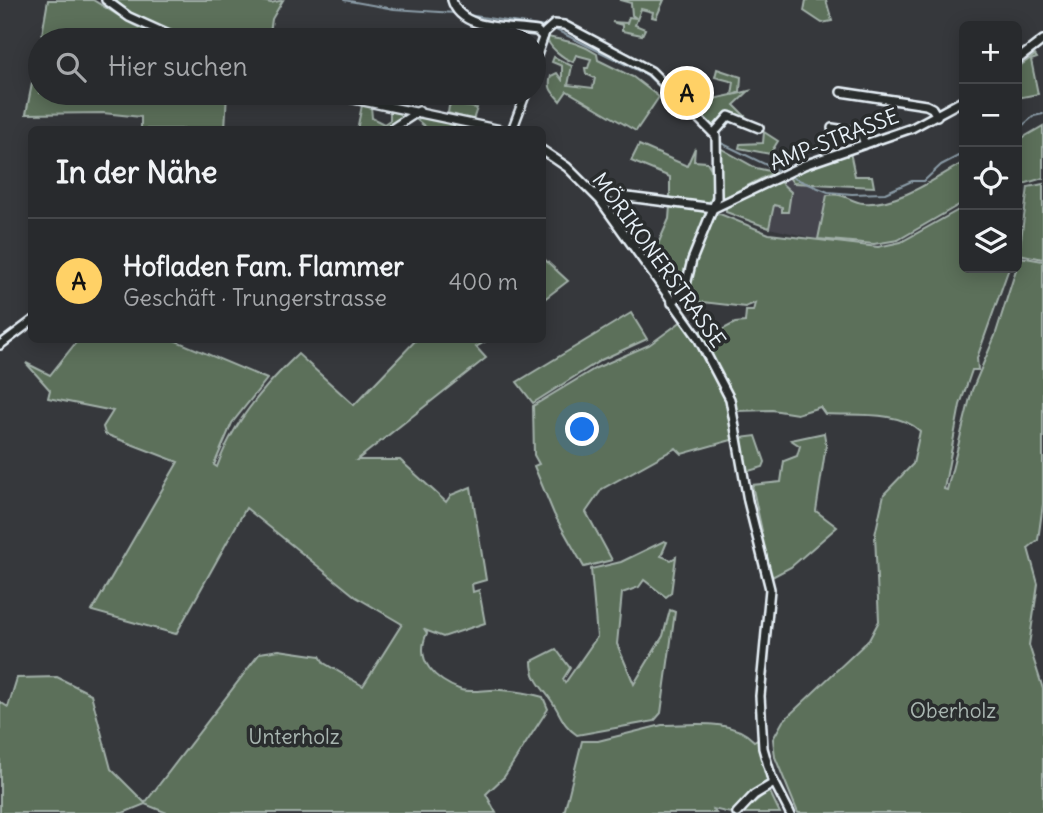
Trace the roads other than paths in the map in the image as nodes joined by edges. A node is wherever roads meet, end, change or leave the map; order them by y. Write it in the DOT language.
graph roads {
  1 [pos="106,0"];
  2 [pos="453,4"];
  3 [pos="153,28"];
  4 [pos="507,28"];
  5 [pos="546,32"];
  6 [pos="1043,40"];
  7 [pos="1022,56"];
  8 [pos="841,92"];
  9 [pos="959,103"];
  10 [pos="392,105"];
  11 [pos="521,105"];
  12 [pos="419,110"];
  13 [pos="937,116"];
  14 [pos="755,123"];
  15 [pos="396,126"];
  16 [pos="485,126"];
  17 [pos="514,126"];
  18 [pos="832,128"];
  19 [pos="716,137"];
  20 [pos="865,144"];
  21 [pos="546,152"];
  22 [pos="593,191"];
  23 [pos="714,208"];
  24 [pos="672,303"];
  25 [pos="28,324"];
  26 [pos="0,345"];
  27 [pos="774,783"];
  28 [pos="737,813"];
  29 [pos="790,813"];
  1 -- 3 [label="street"];
  2 -- 4 [label="street"];
  5 -- 19 [label="street"];
  6 -- 7 [label="street"];
  8 -- 13 [label="street"];
  9 -- 13 [label="street, AMP-STRASSE"];
  10 -- 12 [label="street"];
  11 -- 17 [label="street"];
  12 -- 15 [label="street"];
  12 -- 16 [label="street"];
  13 -- 20 [label="street, AMP-STRASSE"];
  14 -- 19 [label="street"];
  18 -- 20 [label="street"];
  19 -- 23 [label="street"];
  20 -- 23 [label="street, AMP-STRASSE"];
  21 -- 22 [label="street, MÖRIKONERSTRASSE"];
  22 -- 23 [label="street"];
  22 -- 24 [label="street, MÖRIKONERSTRASSE"];
  23 -- 24 [label="street"];
  24 -- 27 [label="street, MÖRIKONERSTRASSE"];
  25 -- 26 [label="street"];
  27 -- 28 [label="street"];
  27 -- 29 [label="street, MÖRIKONERSTRASSE"];
}
